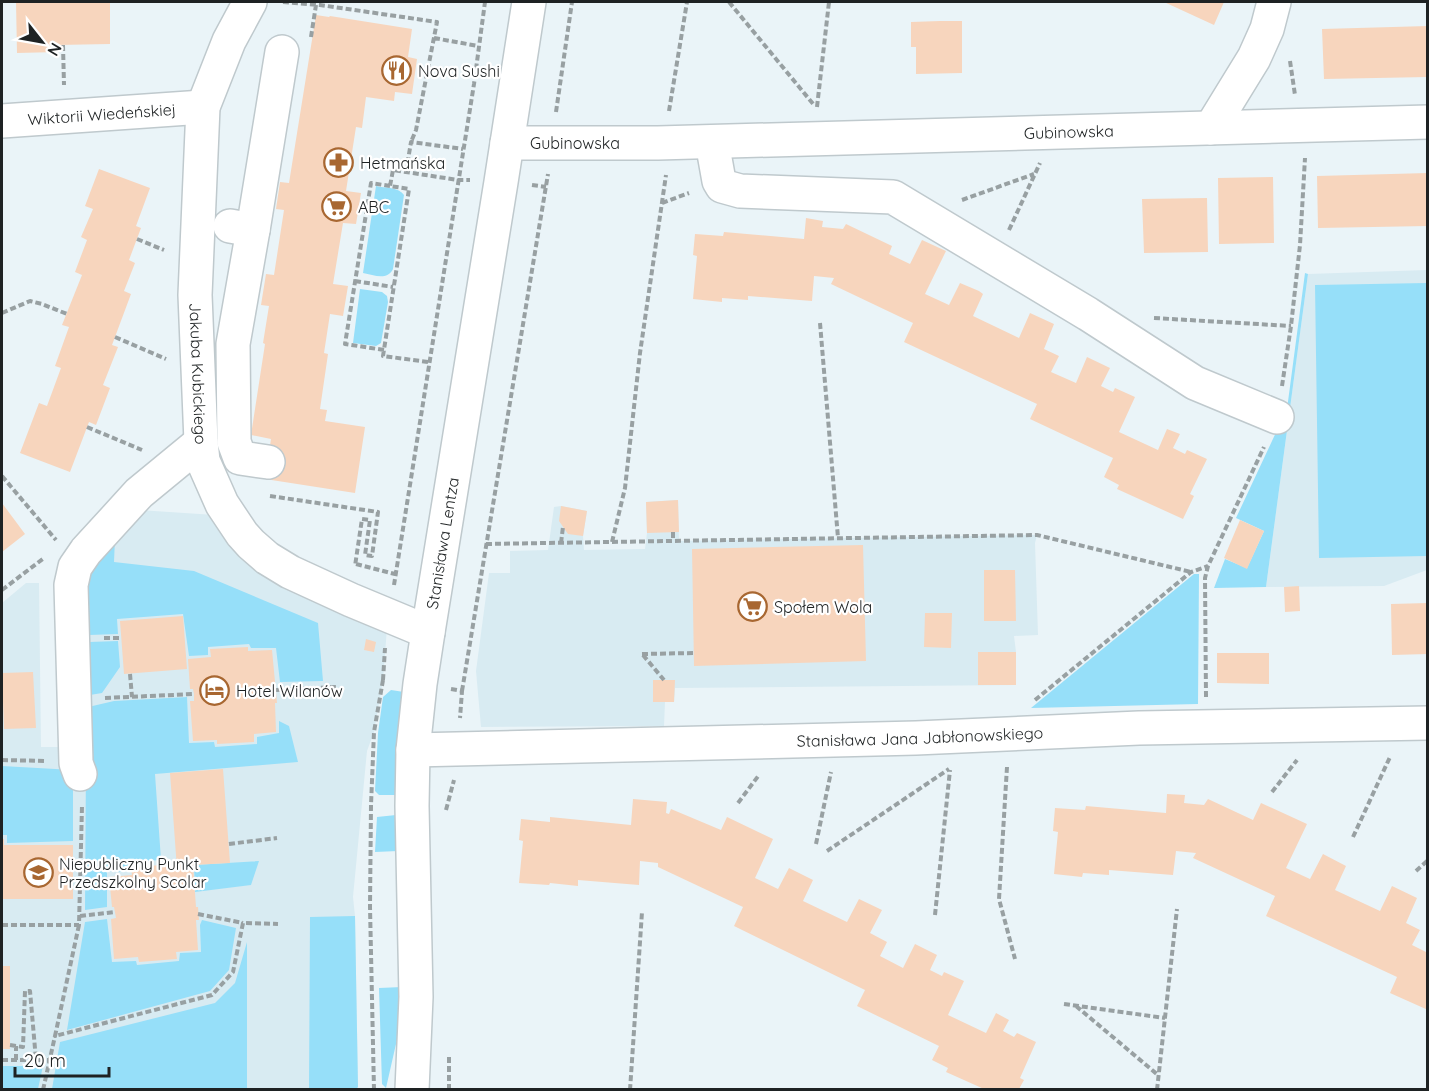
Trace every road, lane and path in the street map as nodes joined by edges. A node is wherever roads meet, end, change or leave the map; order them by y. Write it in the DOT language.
graph roads {
  1 [pos="250,2"];
  2 [pos="283,2"];
  3 [pos="485,2"];
  4 [pos="529,2"];
  5 [pos="572,2"];
  6 [pos="687,2"];
  7 [pos="729,2"];
  8 [pos="829,2"];
  9 [pos="1274,2"];
  10 [pos="434,38"];
  11 [pos="63,45"];
  12 [pos="478,46"];
  13 [pos="282,52"];
  14 [pos="64,78"];
  15 [pos="203,107"];
  16 [pos="555,116"];
  17 [pos="2,121"];
  18 [pos="1428,122"];
  19 [pos="1211,128"];
  20 [pos="663,132"];
  21 [pos="411,142"];
  22 [pos="712,142"];
  23 [pos="507,143"];
  24 [pos="463,149"];
  25 [pos="1304,153"];
  26 [pos="1042,159"];
  27 [pos="549,170"];
  28 [pos="406,172"];
  29 [pos="1035,174"];
  30 [pos="458,180"];
  31 [pos="390,186"];
  32 [pos="923,215"];
  33 [pos="137,239"];
  34 [pos="171,253"];
  35 [pos="996,258"];
  36 [pos="355,281"];
  37 [pos="393,287"];
  38 [pos="2,313"];
  39 [pos="67,314"];
  40 [pos="1148,317"];
  41 [pos="820,323"];
  42 [pos="1292,326"];
  43 [pos="115,337"];
  44 [pos="384,350"];
  45 [pos="158,355"];
  46 [pos="429,363"];
  47 [pos="1277,417"];
  48 [pos="87,427"];
  49 [pos="201,442"];
  50 [pos="128,445"];
  51 [pos="268,462"];
  52 [pos="2,476"];
  53 [pos="268,495"];
  54 [pos="563,527"];
  55 [pos="673,532"];
  56 [pos="54,538"];
  57 [pos="838,538"];
  58 [pos="673,541"];
  59 [pos="612,542"];
  60 [pos="561,543"];
  61 [pos="486,544"];
  62 [pos="77,564"];
  63 [pos="1209,566"];
  64 [pos="1191,572"];
  65 [pos="395,574"];
  66 [pos="2,590"];
  67 [pos="388,615"];
  68 [pos="428,632"];
  69 [pos="694,653"];
  70 [pos="130,674"];
  71 [pos="664,680"];
  72 [pos="394,681"];
  73 [pos="337,687"];
  74 [pos="444,688"];
  75 [pos="276,690"];
  76 [pos="462,691"];
  77 [pos="194,694"];
  78 [pos="132,697"];
  79 [pos="75,701"];
  80 [pos="460,719"];
  81 [pos="1428,723"];
  82 [pos="1207,727"];
  83 [pos="1022,733"];
  84 [pos="413,750"];
  85 [pos="1390,757"];
  86 [pos="2,760"];
  87 [pos="23,760"];
  88 [pos="1297,760"];
  89 [pos="1006,766"];
  90 [pos="831,771"];
  91 [pos="80,774"];
  92 [pos="759,774"];
  93 [pos="1272,792"];
  94 [pos="738,802"];
  95 [pos="278,837"];
  96 [pos="1353,837"];
  97 [pos="229,844"];
  98 [pos="816,844"];
  99 [pos="827,851"];
  100 [pos="1428,860"];
  101 [pos="1416,871"];
  102 [pos="1177,909"];
  103 [pos="115,912"];
  104 [pos="642,912"];
  105 [pos="198,914"];
  106 [pos="935,915"];
  107 [pos="80,916"];
  108 [pos="243,923"];
  109 [pos="278,924"];
  110 [pos="2,925"];
  111 [pos="79,925"];
  112 [pos="1015,959"];
  113 [pos="1064,1004"];
  114 [pos="1076,1006"];
  115 [pos="1165,1018"];
  116 [pos="56,1036"];
  117 [pos="10,1045"];
  118 [pos="16,1046"];
  119 [pos="49,1059"];
  120 [pos="2,1060"];
  121 [pos="16,1060"];
  122 [pos="36,1060"];
  123 [pos="1158,1075"];
  124 [pos="43,1089"];
  125 [pos="374,1089"];
  126 [pos="412,1089"];
  127 [pos="630,1089"];
  128 [pos="1156,1089"];
  1 -- 15 [label="street, Jakuba Kubickiego"];
  2 -- 10 [label="path"];
  3 -- 12 [label="path"];
  4 -- 23 [label="street, Stanisława Lentza"];
  5 -- 16 [label="path"];
  6 -- 20 [label="path"];
  7 -- 8 [label="path"];
  9 -- 19 [label="street"];
  10 -- 12 [label="path"];
  10 -- 21 [label="path"];
  11 -- 14 [label="path"];
  12 -- 24 [label="path"];
  13 -- 51 [label="street"];
  15 -- 17 [label="street, Wiktorii Wiedeńskiej"];
  15 -- 49 [label="street, Jakuba Kubickiego"];
  18 -- 19 [label="street, Gubinowska"];
  19 -- 22 [label="street, Gubinowska"];
  20 -- 22 [label="street, Gubinowska"];
  20 -- 23 [label="street, Gubinowska"];
  20 -- 59 [label="path"];
  21 -- 24 [label="path"];
  21 -- 28 [label="path"];
  22 -- 32 [label="street"];
  23 -- 68 [label="street, Stanisława Lentza"];
  24 -- 30 [label="path"];
  25 -- 42 [label="path"];
  26 -- 29 [label="path"];
  27 -- 61 [label="path"];
  28 -- 30 [label="path"];
  28 -- 31 [label="path"];
  29 -- 32 [label="path"];
  29 -- 35 [label="path"];
  30 -- 46 [label="path"];
  31 -- 36 [label="path"];
  31 -- 37 [label="path"];
  32 -- 35 [label="street"];
  33 -- 34 [label="path"];
  35 -- 47 [label="street"];
  36 -- 37 [label="path"];
  36 -- 44 [label="path"];
  37 -- 44 [label="path"];
  38 -- 39 [label="path"];
  40 -- 42 [label="path"];
  41 -- 57 [label="path"];
  42 -- 47 [label="path"];
  43 -- 45 [label="path"];
  44 -- 46 [label="path"];
  46 -- 65 [label="path"];
  47 -- 63 [label="path"];
  48 -- 50 [label="path"];
  49 -- 62 [label="street"];
  49 -- 67 [label="street, Jakuba Kubickiego"];
  52 -- 56 [label="path"];
  53 -- 65 [label="path"];
  54 -- 60 [label="path"];
  55 -- 58 [label="path"];
  57 -- 58 [label="path"];
  57 -- 64 [label="path"];
  58 -- 59 [label="path"];
  59 -- 60 [label="path"];
  60 -- 61 [label="path"];
  61 -- 76 [label="path"];
  62 -- 66 [label="path"];
  62 -- 79 [label="street"];
  63 -- 64 [label="path"];
  63 -- 82 [label="path"];
  64 -- 83 [label="path"];
  65 -- 67 [label="path"];
  67 -- 68 [label="street, Jakuba Kubickiego"];
  68 -- 84 [label="street, Stanisława Lentza"];
  69 -- 71 [label="path"];
  70 -- 78 [label="path"];
  72 -- 125 [label="path"];
  73 -- 75 [label="path"];
  74 -- 76 [label="path"];
  76 -- 80 [label="path"];
  77 -- 78 [label="path"];
  78 -- 79 [label="path"];
  79 -- 91 [label="street"];
  81 -- 82 [label="street, Stanisława Jana Jabłonowskiego"];
  82 -- 83 [label="street, Stanisława Jana Jabłonowskiego"];
  83 -- 84 [label="street, Stanisława Jana Jabłonowskiego"];
  84 -- 126 [label="street, Stanisława Lentza"];
  85 -- 96 [label="path"];
  86 -- 87 [label="path"];
  88 -- 93 [label="path"];
  89 -- 112 [label="path"];
  90 -- 98 [label="path"];
  91 -- 107 [label="path"];
  92 -- 94 [label="path"];
  95 -- 97 [label="path"];
  99 -- 106 [label="path"];
  100 -- 101 [label="path"];
  102 -- 115 [label="path"];
  103 -- 107 [label="path"];
  104 -- 127 [label="path"];
  105 -- 108 [label="path"];
  107 -- 111 [label="path"];
  108 -- 109 [label="path"];
  108 -- 116 [label="path"];
  110 -- 111 [label="path"];
  111 -- 116 [label="path"];
  113 -- 114 [label="path"];
  114 -- 115 [label="path"];
  114 -- 123 [label="path"];
  115 -- 123 [label="path"];
  116 -- 119 [label="path"];
  117 -- 118 [label="path"];
  118 -- 121 [label="path"];
  118 -- 122 [label="path"];
  119 -- 122 [label="path"];
  119 -- 124 [label="path"];
  120 -- 121 [label="path"];
  121 -- 122 [label="path"];
  123 -- 128 [label="path"];
}
